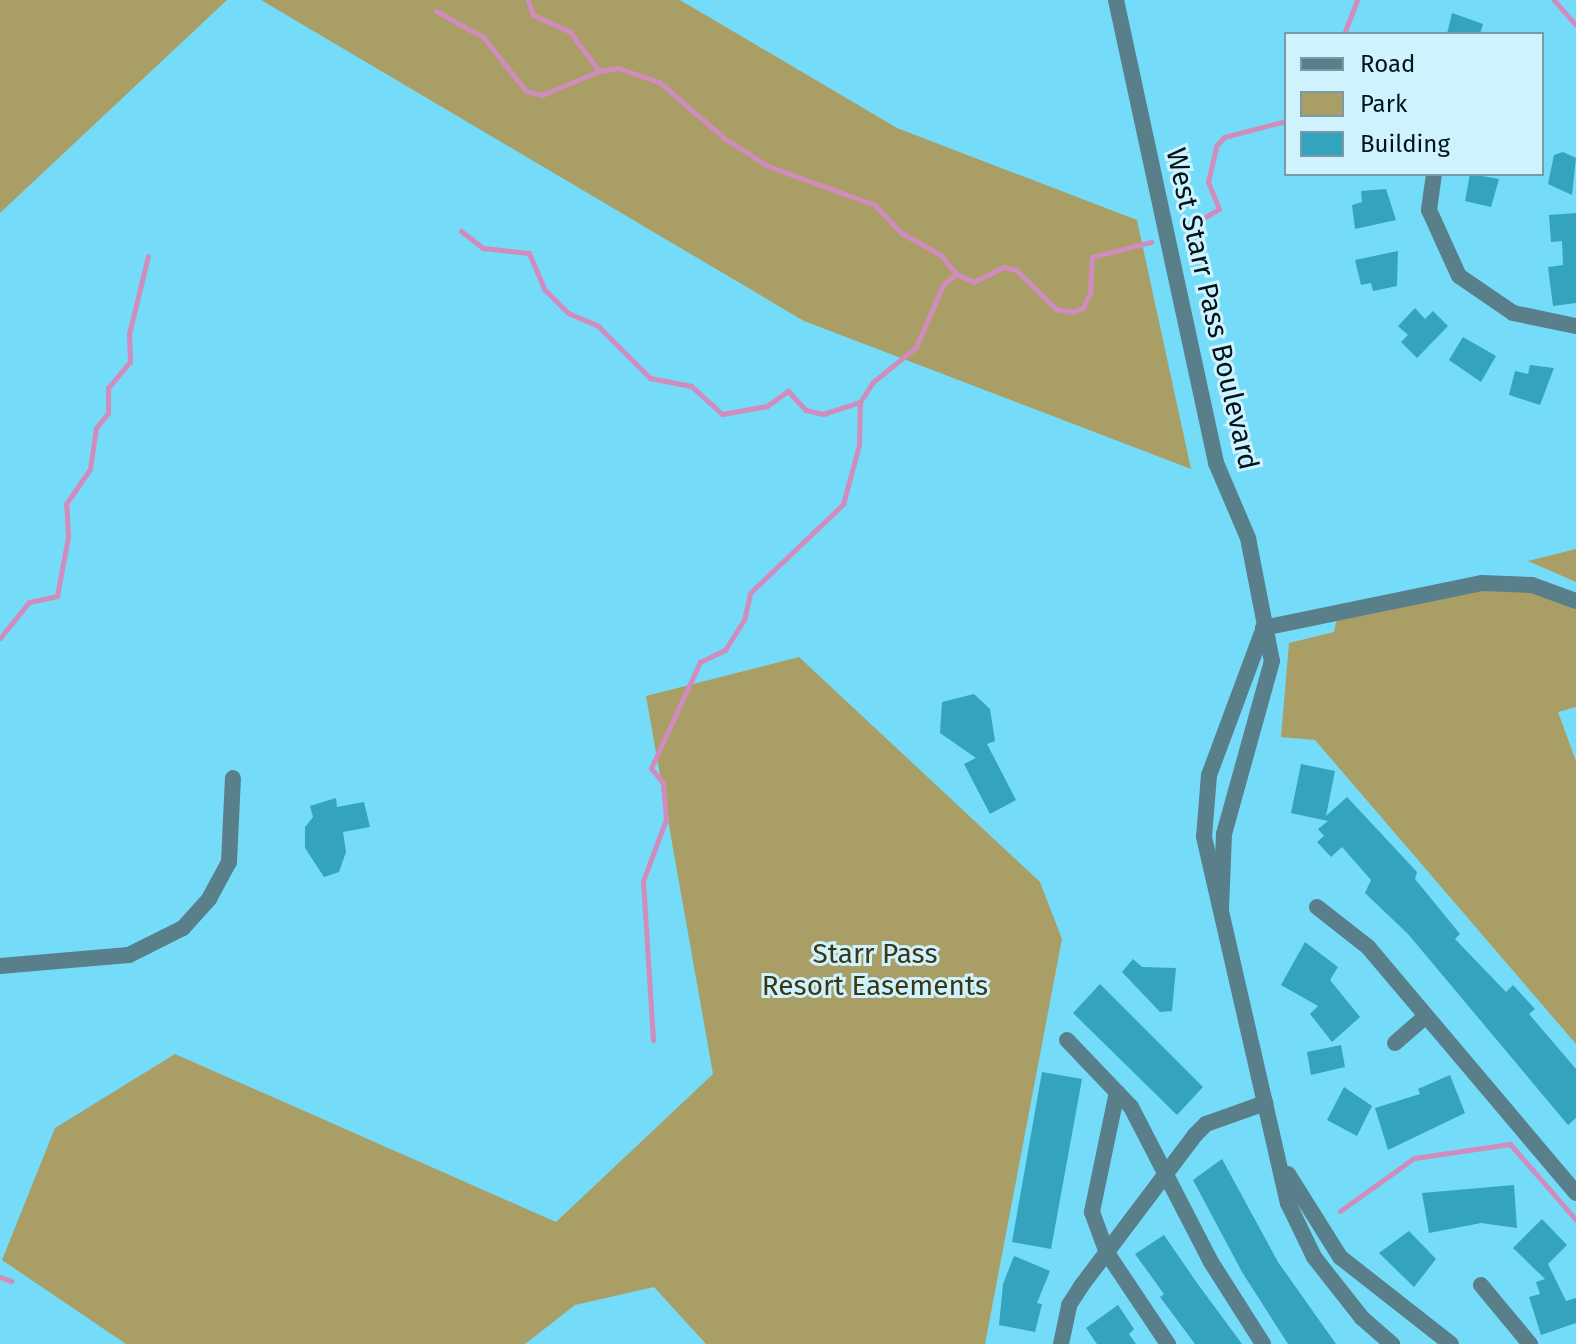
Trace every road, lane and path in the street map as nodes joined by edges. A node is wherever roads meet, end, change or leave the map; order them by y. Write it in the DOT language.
graph roads {
  1 [pos="1116,0"];
  2 [pos="1434,176"];
  3 [pos="1576,326"];
  4 [pos="1576,601"];
  5 [pos="1263,628"];
  6 [pos="233,778"];
  7 [pos="1317,907"];
  8 [pos="1221,908"];
  9 [pos="0,966"];
  10 [pos="1425,1017"];
  11 [pos="1067,1040"];
  12 [pos="1395,1043"];
  13 [pos="1117,1092"];
  14 [pos="1265,1103"];
  15 [pos="1275,1148"];
  16 [pos="1165,1171"];
  17 [pos="1576,1193"];
  18 [pos="1107,1253"];
  19 [pos="1481,1285"];
  20 [pos="1061,1344"];
  21 [pos="1168,1344"];
  22 [pos="1263,1344"];
  23 [pos="1392,1344"];
  24 [pos="1451,1344"];
  25 [pos="1530,1344"];
  1 -- 5 [label="street, West Starr Pass Boulevard"];
  2 -- 3 [label="street"];
  4 -- 5 [label="street"];
  5 -- 8 [label="street, West Starr Pass Boulevard"];
  5 -- 8 [label="street, West Starr Pass Boulevard"];
  6 -- 9 [label="street"];
  7 -- 10 [label="street"];
  8 -- 14 [label="street, West Starr Pass Boulevard"];
  10 -- 12 [label="street"];
  10 -- 17 [label="street"];
  11 -- 13 [label="street"];
  13 -- 16 [label="street"];
  13 -- 18 [label="street"];
  14 -- 15 [label="street, West Starr Pass Boulevard"];
  14 -- 16 [label="street"];
  15 -- 23 [label="street, West Starr Pass Boulevard"];
  15 -- 24 [label="street, West Starr Pass Boulevard"];
  16 -- 18 [label="street"];
  16 -- 22 [label="street"];
  18 -- 20 [label="street"];
  18 -- 21 [label="street"];
  19 -- 25 [label="street"];
}
